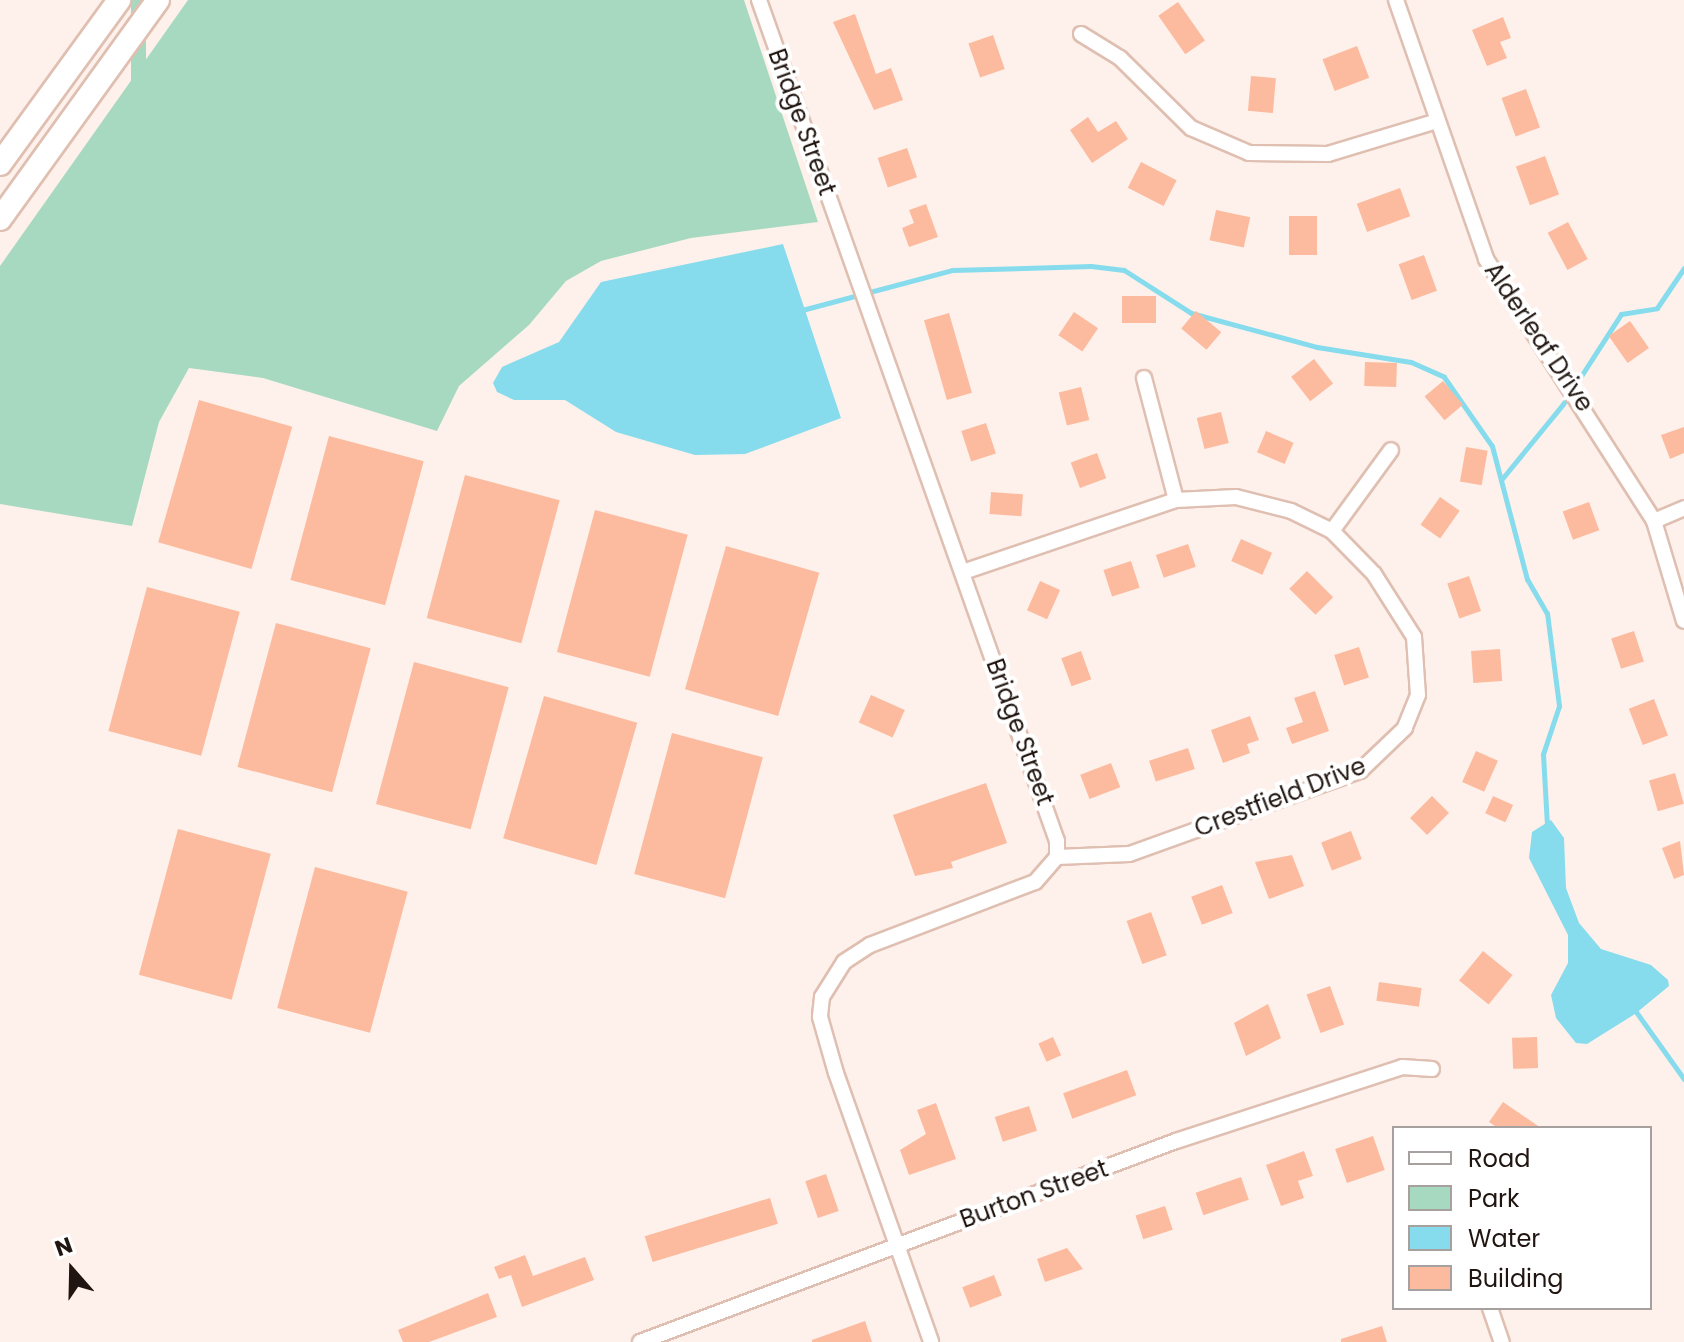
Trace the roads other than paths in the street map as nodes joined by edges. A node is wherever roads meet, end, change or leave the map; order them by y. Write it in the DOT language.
graph roads {
  1 [pos="119,0"];
  2 [pos="158,0"];
  3 [pos="759,0"];
  4 [pos="1396,0"];
  5 [pos="1081,34"];
  6 [pos="1434,122"];
  7 [pos="0,164"];
  8 [pos="0,219"];
  9 [pos="1144,378"];
  10 [pos="1391,450"];
  11 [pos="1176,500"];
  12 [pos="1684,508"];
  13 [pos="1654,521"];
  14 [pos="1332,531"];
  15 [pos="963,572"];
  16 [pos="1684,621"];
  17 [pos="1057,857"];
  18 [pos="1432,1069"];
  19 [pos="898,1244"];
  20 [pos="1491,1310"];
  21 [pos="640,1342"];
  22 [pos="931,1342"];
  23 [pos="1502,1342"];
  1 -- 7 [label="highway"];
  2 -- 8 [label="highway"];
  3 -- 15 [label="street, Bridge Street"];
  4 -- 6 [label="street, Alderleaf Drive"];
  5 -- 6 [label="street"];
  6 -- 13 [label="street, Alderleaf Drive"];
  9 -- 11 [label="street"];
  10 -- 14 [label="street"];
  11 -- 14 [label="street, Crestfield Drive"];
  11 -- 15 [label="street, Crestfield Drive"];
  12 -- 13 [label="street"];
  13 -- 16 [label="street, Alderleaf Drive"];
  14 -- 17 [label="street, Crestfield Drive"];
  15 -- 17 [label="street, Bridge Street"];
  17 -- 19 [label="street"];
  18 -- 19 [label="street, Burton Street"];
  19 -- 21 [label="street, Burton Street"];
  19 -- 22 [label="street"];
  20 -- 23 [label="street"];
}
